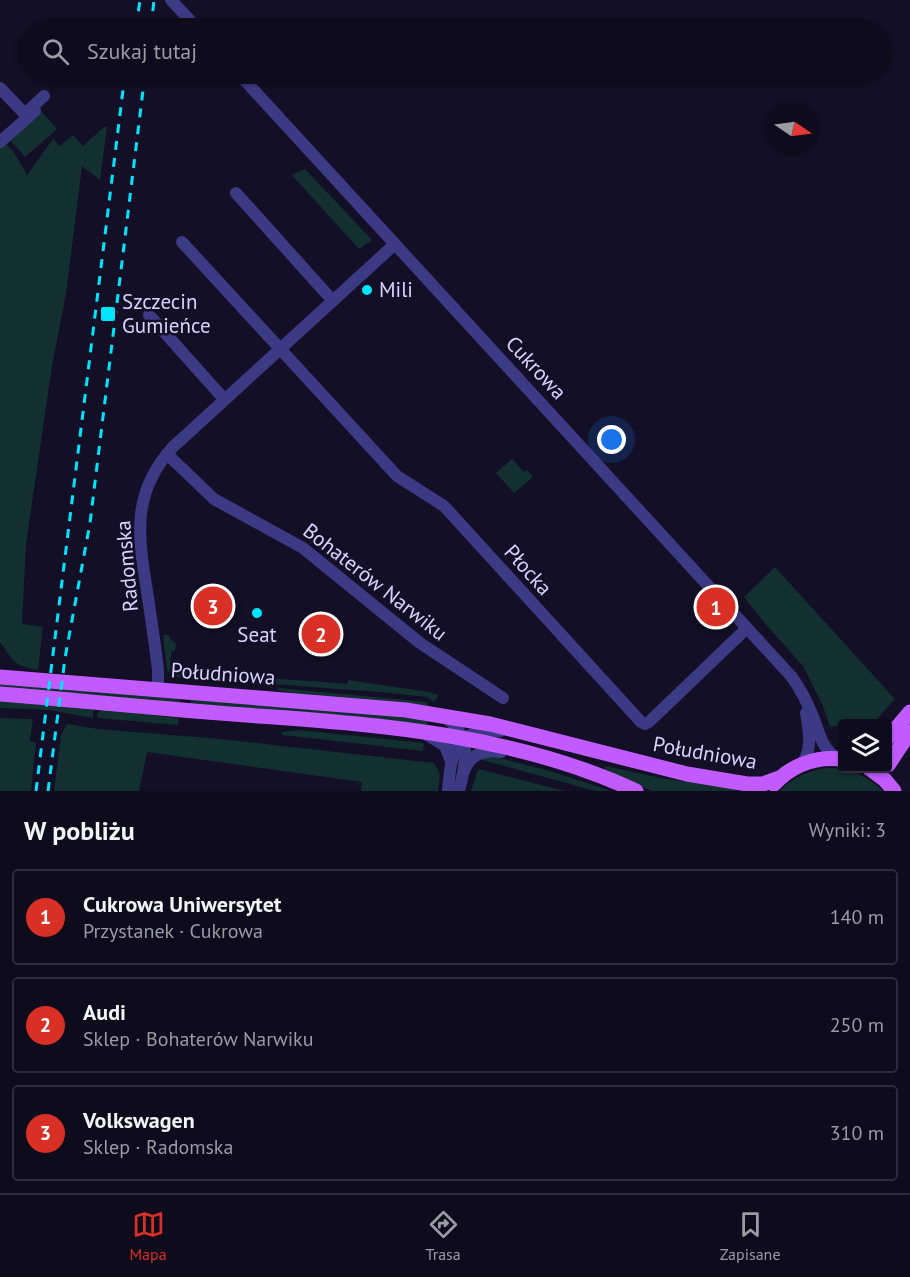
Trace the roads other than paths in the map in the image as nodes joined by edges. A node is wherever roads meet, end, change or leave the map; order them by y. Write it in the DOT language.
graph roads {
  1 [pos="171,0"];
  2 [pos="188,18"];
  3 [pos="248,84"];
  4 [pos="0,88"];
  5 [pos="0,142"];
  6 [pos="236,193"];
  7 [pos="182,242"];
  8 [pos="395,244"];
  9 [pos="333,301"];
  10 [pos="149,315"];
  11 [pos="280,348"];
  12 [pos="224,399"];
  13 [pos="167,454"];
  14 [pos="747,628"];
  15 [pos="0,677"];
  16 [pos="158,691"];
  17 [pos="801,692"];
  18 [pos="0,694"];
  19 [pos="503,698"];
  20 [pos="910,712"];
  21 [pos="442,716"];
  22 [pos="412,730"];
  23 [pos="519,731"];
  24 [pos="910,732"];
  25 [pos="892,733"];
  26 [pos="463,738"];
  27 [pos="838,757"];
  28 [pos="546,758"];
  29 [pos="838,759"];
  30 [pos="892,759"];
  31 [pos="451,760"];
  32 [pos="801,765"];
  33 [pos="464,771"];
  34 [pos="875,773"];
  35 [pos="887,773"];
  36 [pos="779,778"];
  37 [pos="893,789"];
  38 [pos="448,791"];
  39 [pos="459,791"];
  40 [pos="636,791"];
  41 [pos="768,791"];
  1 -- 2 [label="street"];
  3 -- 8 [label="street, Cukrowa"];
  4 -- 5 [label="street"];
  6 -- 9 [label="street"];
  7 -- 11 [label="street"];
  8 -- 9 [label="street, Radomska"];
  8 -- 14 [label="street, Cukrowa"];
  9 -- 11 [label="street, Radomska"];
  10 -- 12 [label="street"];
  11 -- 12 [label="street, Radomska"];
  11 -- 14 [label="street, Płocka"];
  12 -- 13 [label="street, Radomska"];
  13 -- 16 [label="street, Radomska"];
  13 -- 19 [label="street, Bohaterów Narwiku"];
  14 -- 17 [label="street, Cukrowa"];
  15 -- 16 [label="main road, Południowa"];
  16 -- 21 [label="main road, Południowa"];
  17 -- 27 [label="street, Cukrowa"];
  17 -- 32 [label="street, Cukrowa"];
  18 -- 22 [label="main road, Południowa"];
  20 -- 25 [label="main road"];
  21 -- 23 [label="main road, Południowa"];
  21 -- 26 [label="street"];
  22 -- 26 [label="main road, Południowa"];
  22 -- 31 [label="street, Południowa"];
  23 -- 26 [label="street, Południowa"];
  23 -- 36 [label="main road, Południowa"];
  24 -- 30 [label="main road"];
  26 -- 28 [label="main road, Południowa"];
  26 -- 31 [label="street"];
  26 -- 33 [label="street"];
  28 -- 33 [label="street, Południowa"];
  28 -- 40 [label="main road, Południowa"];
  29 -- 32 [label="main road"];
  31 -- 38 [label="street"];
  32 -- 36 [label="main road"];
  33 -- 39 [label="street"];
  34 -- 37 [label="main road"];
  35 -- 37 [label="main road"];
  36 -- 41 [label="main road"];
}
